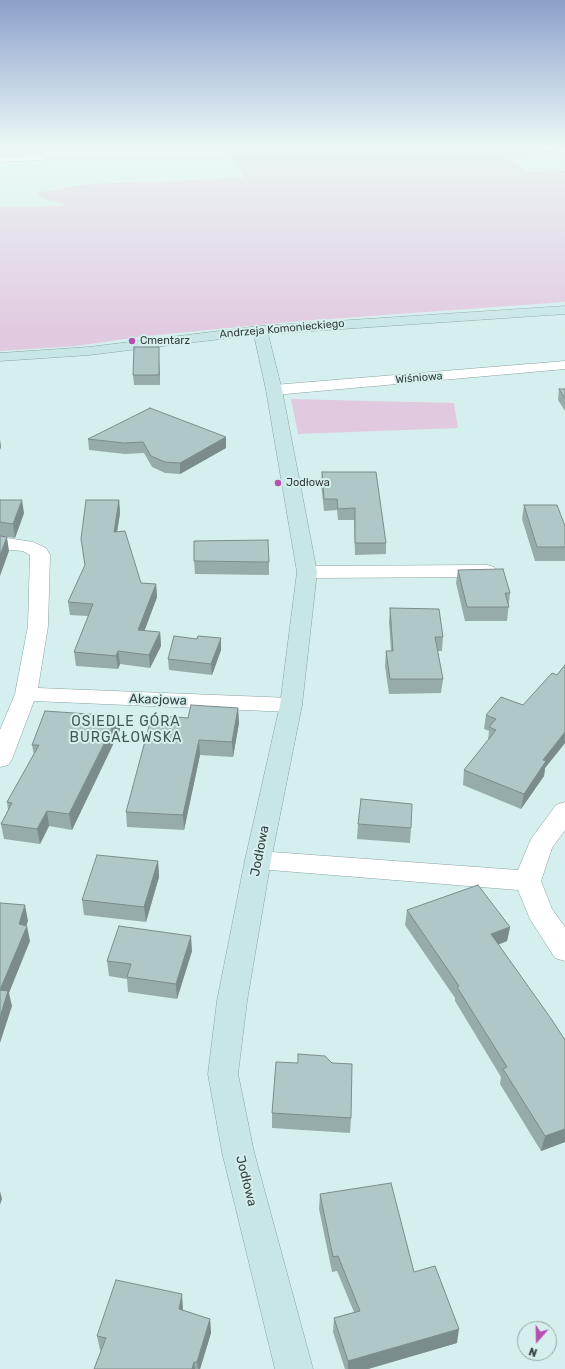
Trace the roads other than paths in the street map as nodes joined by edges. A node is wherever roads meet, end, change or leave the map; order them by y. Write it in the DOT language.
graph roads {
  1 [pos="565,310"];
  2 [pos="260,330"];
  3 [pos="0,358"];
  4 [pos="565,365"];
  5 [pos="274,390"];
  6 [pos="0,543"];
  7 [pos="496,571"];
  8 [pos="307,572"];
  9 [pos="26,694"];
  10 [pos="291,705"];
  11 [pos="0,759"];
  12 [pos="565,812"];
  13 [pos="258,860"];
  14 [pos="528,881"];
  15 [pos="565,950"];
  16 [pos="294,1369"];
  1 -- 2 [label="street, Andrzeja Komonieckiego"];
  2 -- 3 [label="street, Andrzeja Komonieckiego"];
  2 -- 5 [label="street, Jodłowa"];
  4 -- 5 [label="street, Wiśniowa"];
  5 -- 8 [label="street, Jodłowa"];
  6 -- 9 [label="street"];
  7 -- 8 [label="street"];
  8 -- 10 [label="street, Jodłowa"];
  9 -- 10 [label="street, Akacjowa"];
  9 -- 11 [label="street"];
  10 -- 13 [label="street, Jodłowa"];
  12 -- 14 [label="street"];
  13 -- 14 [label="street"];
  13 -- 16 [label="street, Jodłowa"];
  14 -- 15 [label="street"];
}
